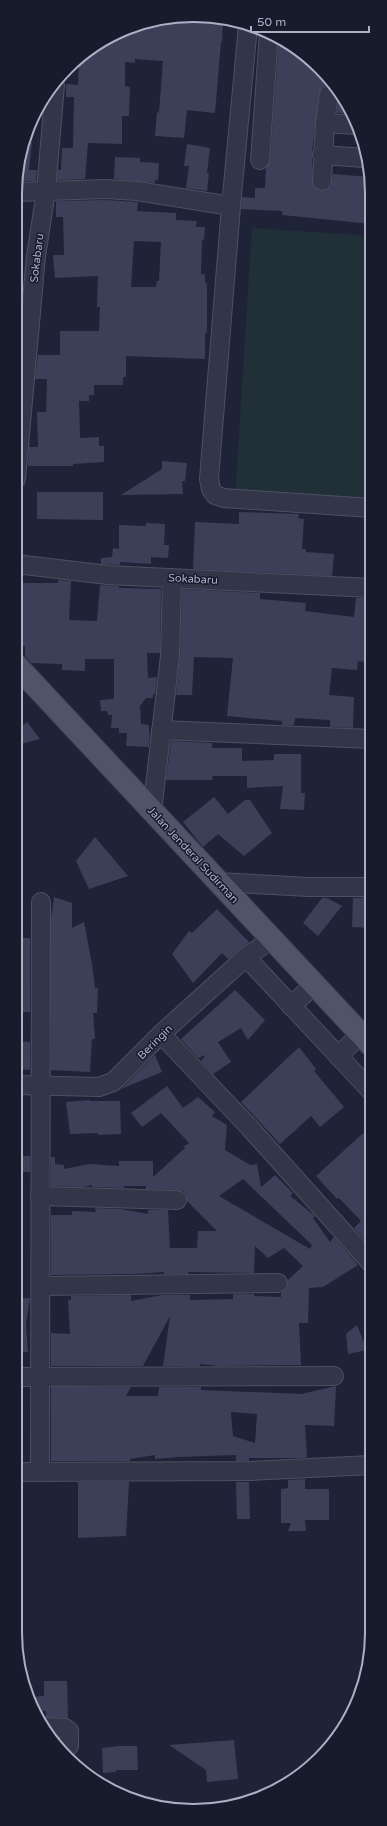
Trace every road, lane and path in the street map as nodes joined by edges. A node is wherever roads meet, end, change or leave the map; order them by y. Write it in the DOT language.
graph roads {
  1 [pos="248,31"];
  2 [pos="268,40"];
  3 [pos="55,91"];
  4 [pos="329,94"];
  5 [pos="325,123"];
  6 [pos="350,125"];
  7 [pos="322,155"];
  8 [pos="361,158"];
  9 [pos="260,160"];
  10 [pos="322,182"];
  11 [pos="46,191"];
  12 [pos="22,192"];
  13 [pos="230,206"];
  14 [pos="22,412"];
  15 [pos="365,508"];
  16 [pos="22,565"];
  17 [pos="172,578"];
  18 [pos="365,588"];
  19 [pos="22,671"];
  20 [pos="161,730"];
  21 [pos="365,739"];
  22 [pos="152,812"];
  23 [pos="218,882"];
  24 [pos="365,887"];
  25 [pos="41,902"];
  26 [pos="272,939"];
  27 [pos="246,957"];
  28 [pos="314,985"];
  29 [pos="292,1006"];
  30 [pos="161,1034"];
  31 [pos="365,1039"];
  32 [pos="365,1041"];
  33 [pos="338,1056"];
  34 [pos="22,1085"];
  35 [pos="40,1085"];
  36 [pos="365,1085"];
  37 [pos="40,1196"];
  38 [pos="177,1200"];
  39 [pos="365,1256"];
  40 [pos="278,1283"];
  41 [pos="41,1286"];
  42 [pos="22,1376"];
  43 [pos="40,1376"];
  44 [pos="334,1376"];
  45 [pos="365,1465"];
  46 [pos="22,1472"];
  47 [pos="40,1472"];
  48 [pos="51,1727"];
  49 [pos="69,1746"];
  1 -- 13 [label="street"];
  2 -- 9 [label="street"];
  3 -- 11 [label="street, Sokabaru"];
  4 -- 5 [label="street"];
  5 -- 6 [label="street"];
  5 -- 7 [label="street"];
  7 -- 8 [label="street"];
  7 -- 10 [label="street"];
  11 -- 12 [label="street"];
  11 -- 13 [label="street"];
  11 -- 14 [label="street, Sokabaru"];
  13 -- 15 [label="street"];
  16 -- 17 [label="street, Sokabaru"];
  17 -- 18 [label="street, Sokabaru"];
  17 -- 20 [label="street"];
  19 -- 22 [label="main road, Jalan Jenderal Sudirman"];
  20 -- 21 [label="street"];
  20 -- 22 [label="street"];
  22 -- 23 [label="main road, Jalan Jenderal Sudirman"];
  23 -- 24 [label="street"];
  23 -- 26 [label="main road, Jalan Jenderal Sudirman"];
  25 -- 35 [label="street"];
  26 -- 27 [label="street, Beringin"];
  26 -- 28 [label="main road, Jalan Jenderal Sudirman"];
  27 -- 29 [label="street"];
  27 -- 30 [label="street, Beringin"];
  28 -- 29 [label="street"];
  28 -- 31 [label="main road, Jalan Jenderal Sudirman"];
  29 -- 33 [label="street"];
  30 -- 35 [label="street, Beringin"];
  30 -- 39 [label="street"];
  32 -- 33 [label="street"];
  33 -- 36 [label="street"];
  34 -- 35 [label="street, Beringin"];
  35 -- 37 [label="street"];
  37 -- 38 [label="street"];
  37 -- 41 [label="street"];
  40 -- 41 [label="street"];
  41 -- 43 [label="street"];
  42 -- 43 [label="street"];
  43 -- 44 [label="street"];
  43 -- 47 [label="street"];
  45 -- 47 [label="street"];
  46 -- 47 [label="street"];
  48 -- 49 [label="street"];
}
